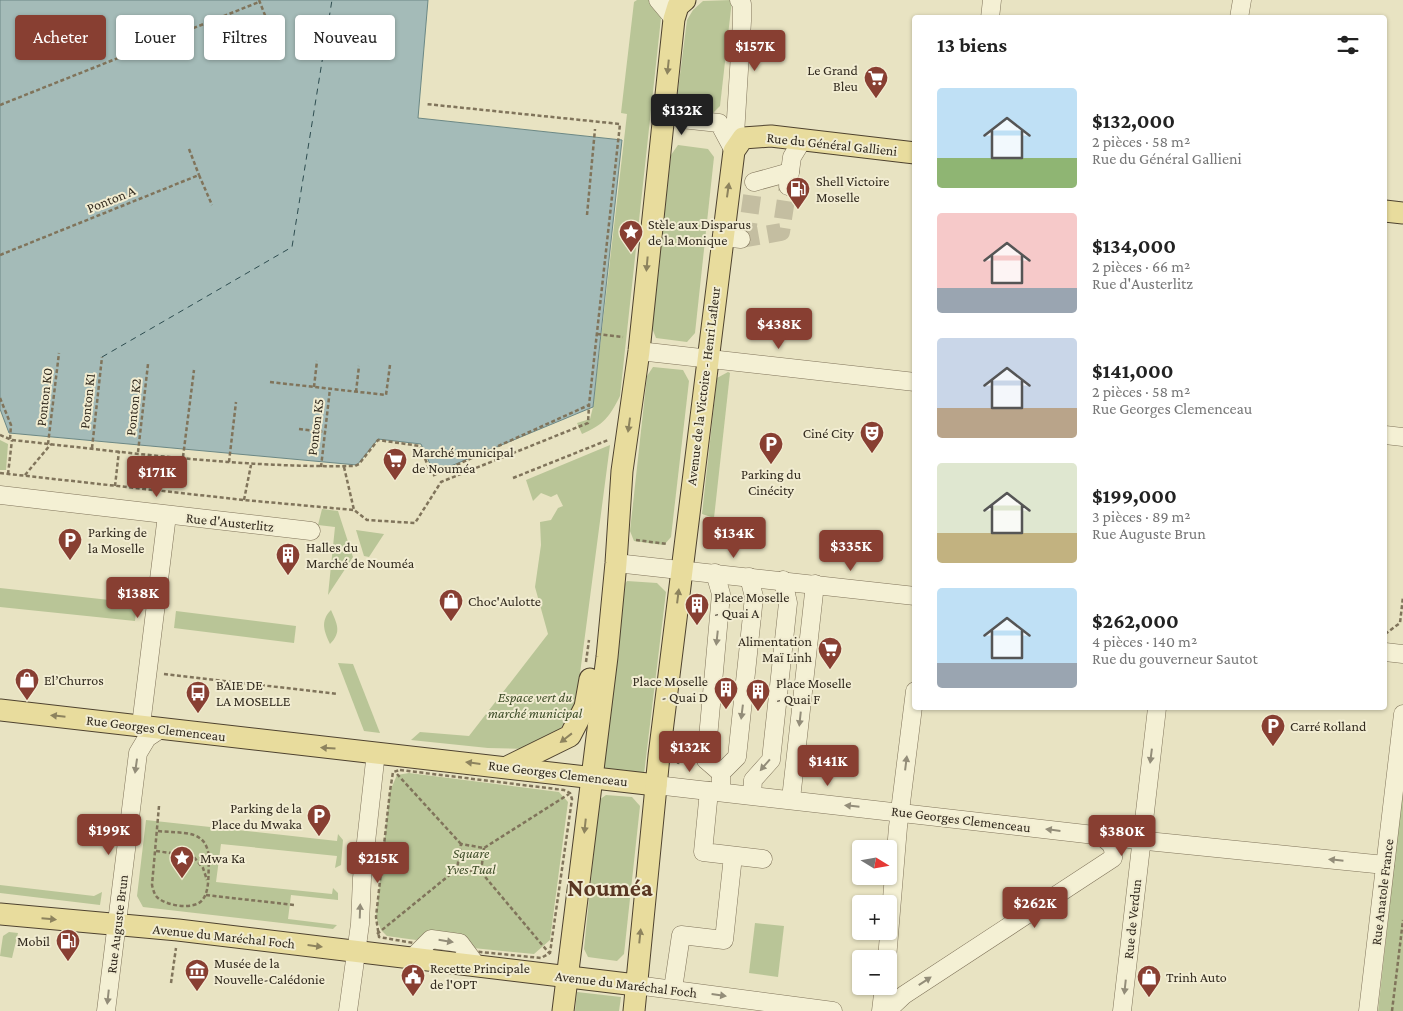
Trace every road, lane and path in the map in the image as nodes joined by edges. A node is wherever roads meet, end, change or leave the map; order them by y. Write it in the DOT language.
graph roads {
  1 [pos="658,0"];
  2 [pos="685,0"];
  3 [pos="740,0"];
  4 [pos="992,0"];
  5 [pos="1242,0"];
  6 [pos="259,1"];
  7 [pos="265,15"];
  8 [pos="990,15"];
  9 [pos="1240,15"];
  10 [pos="674,19"];
  11 [pos="666,94"];
  12 [pos="426,104"];
  13 [pos="0,105"];
  14 [pos="595,129"];
  15 [pos="803,140"];
  16 [pos="189,149"];
  17 [pos="734,151"];
  18 [pos="912,154"];
  19 [pos="200,175"];
  20 [pos="754,182"];
  21 [pos="212,205"];
  22 [pos="1387,211"];
  23 [pos="1403,213"];
  24 [pos="587,215"];
  25 [pos="0,255"];
  26 [pos="639,350"];
  27 [pos="59,353"];
  28 [pos="102,357"];
  29 [pos="707,358"];
  30 [pos="317,361"];
  31 [pos="148,364"];
  32 [pos="390,365"];
  33 [pos="359,366"];
  34 [pos="194,370"];
  35 [pos="270,382"];
  36 [pos="912,382"];
  37 [pos="314,387"];
  38 [pos="330,389"];
  39 [pos="356,392"];
  40 [pos="0,398"];
  41 [pos="236,402"];
  42 [pos="589,405"];
  43 [pos="299,429"];
  44 [pos="325,432"];
  45 [pos="0,435"];
  46 [pos="1387,435"];
  47 [pos="1403,437"];
  48 [pos="11,439"];
  49 [pos="614,443"];
  50 [pos="49,444"];
  51 [pos="92,448"];
  52 [pos="119,451"];
  53 [pos="138,452"];
  54 [pos="183,457"];
  55 [pos="229,462"];
  56 [pos="251,464"];
  57 [pos="321,467"];
  58 [pos="344,467"];
  59 [pos="622,471"];
  60 [pos="0,473"];
  61 [pos="8,474"];
  62 [pos="25,476"];
  63 [pos="514,478"];
  64 [pos="115,486"];
  65 [pos="0,495"];
  66 [pos="244,500"];
  67 [pos="354,510"];
  68 [pos="167,515"];
  69 [pos="311,531"];
  70 [pos="630,539"];
  71 [pos="667,544"];
  72 [pos="616,563"];
  73 [pos="699,571"];
  74 [pos="749,576"];
  75 [pos="783,580"];
  76 [pos="815,584"];
  77 [pos="912,596"];
  78 [pos="1403,597"];
  79 [pos="590,632"];
  80 [pos="1387,633"];
  81 [pos="1387,652"];
  82 [pos="1403,654"];
  83 [pos="165,667"];
  84 [pos="585,670"];
  85 [pos="164,674"];
  86 [pos="163,683"];
  87 [pos="338,694"];
  88 [pos="0,710"];
  89 [pos="913,710"];
  90 [pos="1157,710"];
  91 [pos="1403,714"];
  92 [pos="152,727"];
  93 [pos="376,752"];
  94 [pos="506,767"];
  95 [pos="393,772"];
  96 [pos="721,773"];
  97 [pos="590,777"];
  98 [pos="656,785"];
  99 [pos="715,791"];
  100 [pos="570,793"];
  101 [pos="752,795"];
  102 [pos="791,799"];
  103 [pos="159,806"];
  104 [pos="900,812"];
  105 [pos="158,831"];
  106 [pos="1100,836"];
  107 [pos="1141,841"];
  108 [pos="461,844"];
  109 [pos="484,848"];
  110 [pos="156,851"];
  111 [pos="733,856"];
  112 [pos="1113,858"];
  113 [pos="763,859"];
  114 [pos="209,860"];
  115 [pos="224,862"];
  116 [pos="1385,865"];
  117 [pos="457,869"];
  118 [pos="481,872"];
  119 [pos="1136,877"];
  120 [pos="207,882"];
  121 [pos="206,894"];
  122 [pos="180,904"];
  123 [pos="294,905"];
  124 [pos="0,914"];
  125 [pos="1403,920"];
  126 [pos="178,921"];
  127 [pos="116,924"];
  128 [pos="377,934"];
  129 [pos="889,950"];
  130 [pos="356,952"];
  131 [pos="550,953"];
  132 [pos="567,976"];
  133 [pos="172,983"];
  134 [pos="636,985"];
  135 [pos="673,989"];
  136 [pos="883,995"];
  137 [pos="106,1011"];
  138 [pos="348,1011"];
  139 [pos="563,1011"];
  140 [pos="634,1011"];
  141 [pos="833,1011"];
  142 [pos="881,1011"];
  143 [pos="886,1011"];
  144 [pos="1122,1011"];
  145 [pos="1368,1011"];
  146 [pos="1392,1011"];
  1 -- 10 [label="street"];
  2 -- 10 [label="main road"];
  3 -- 17 [label="street, Avenue de la Victoire - Henri Lafleur"];
  4 -- 8 [label="street"];
  5 -- 9 [label="street"];
  6 -- 7 [label="path"];
  6 -- 13 [label="path"];
  10 -- 11 [label="main road, one-way"];
  11 -- 17 [label="street"];
  11 -- 26 [label="main road, one-way"];
  12 -- 42 [label="path"];
  14 -- 24 [label="path"];
  15 -- 17 [label="main road, Rue du Général Gallieni"];
  15 -- 18 [label="main road, Rue du Général Gallieni"];
  15 -- 20 [label="street"];
  16 -- 19 [label="path"];
  29 -- 17 [label="main road, Avenue de la Victoire - Henri Lafleur, one-way"];
  19 -- 21 [label="path"];
  19 -- 25 [label="path, Ponton A"];
  22 -- 23 [label="main road"];
  26 -- 29 [label="street"];
  26 -- 59 [label="main road, one-way"];
  27 -- 50 [label="path, Ponton K0"];
  28 -- 51 [label="path, Ponton K1"];
  29 -- 36 [label="street"];
  29 -- 73 [label="main road, Avenue de la Victoire - Henri Lafleur"];
  30 -- 37 [label="path"];
  31 -- 53 [label="path, Ponton K2"];
  32 -- 39 [label="path"];
  33 -- 39 [label="path"];
  34 -- 54 [label="path"];
  35 -- 37 [label="path"];
  37 -- 38 [label="path"];
  38 -- 39 [label="path"];
  38 -- 44 [label="path, Ponton K5"];
  40 -- 48 [label="path"];
  41 -- 55 [label="path"];
  42 -- 58 [label="path"];
  42 -- 67 [label="path"];
  43 -- 44 [label="path"];
  44 -- 57 [label="path, Ponton K5"];
  45 -- 48 [label="path"];
  46 -- 47 [label="street"];
  48 -- 50 [label="path"];
  48 -- 61 [label="path"];
  49 -- 63 [label="path"];
  50 -- 51 [label="path"];
  50 -- 62 [label="path"];
  51 -- 52 [label="path"];
  52 -- 53 [label="path"];
  52 -- 64 [label="path"];
  53 -- 54 [label="path"];
  54 -- 55 [label="path"];
  55 -- 56 [label="path"];
  56 -- 57 [label="path"];
  56 -- 66 [label="path"];
  57 -- 58 [label="path"];
  58 -- 67 [label="path"];
  59 -- 72 [label="main road"];
  59 -- 94 [label="main road, one-way"];
  60 -- 61 [label="path"];
  61 -- 62 [label="path"];
  62 -- 64 [label="path"];
  64 -- 66 [label="path"];
  65 -- 68 [label="street, Rue d'Austerlitz"];
  66 -- 67 [label="path"];
  68 -- 69 [label="street, Rue d'Austerlitz"];
  68 -- 92 [label="street"];
  70 -- 71 [label="path"];
  72 -- 73 [label="street"];
  72 -- 97 [label="main road"];
  73 -- 74 [label="street"];
  73 -- 96 [label="street, one-way"];
  98 -- 73 [label="main road, Avenue de la Victoire - Henri Lafleur, one-way"];
  74 -- 75 [label="street"];
  74 -- 96 [label="street, one-way"];
  75 -- 76 [label="street"];
  75 -- 101 [label="street, one-way"];
  76 -- 77 [label="street"];
  76 -- 102 [label="street, one-way"];
  78 -- 80 [label="path"];
  79 -- 84 [label="path"];
  81 -- 82 [label="street"];
  83 -- 85 [label="path"];
  85 -- 86 [label="path"];
  85 -- 87 [label="path"];
  92 -- 88 [label="main road, Rue Georges Clemenceau, one-way"];
  104 -- 89 [label="street, one-way"];
  90 -- 107 [label="street, Rue de Verdun, one-way"];
  91 -- 116 [label="street, Rue Anatole France"];
  93 -- 92 [label="main road, Rue Georges Clemenceau, one-way"];
  92 -- 127 [label="street, Rue Auguste Brun, one-way"];
  94 -- 93 [label="main road, Rue Georges Clemenceau, one-way"];
  130 -- 93 [label="street, one-way"];
  94 -- 97 [label="main road, Rue Georges Clemenceau"];
  95 -- 100 [label="path"];
  95 -- 108 [label="path"];
  95 -- 128 [label="path"];
  96 -- 99 [label="street"];
  97 -- 98 [label="main road, Rue Georges Clemenceau"];
  97 -- 132 [label="main road, one-way"];
  98 -- 99 [label="street, Rue Georges Clemenceau"];
  134 -- 98 [label="main road, Avenue de la Victoire - Henri Lafleur, one-way"];
  99 -- 101 [label="street, Rue Georges Clemenceau"];
  99 -- 111 [label="street"];
  100 -- 109 [label="path"];
  100 -- 131 [label="path"];
  101 -- 102 [label="street, Rue Georges Clemenceau"];
  104 -- 102 [label="street, Rue Georges Clemenceau, one-way"];
  103 -- 105 [label="path"];
  106 -- 104 [label="street, Rue Georges Clemenceau, one-way"];
  104 -- 129 [label="street"];
  105 -- 110 [label="path"];
  105 -- 114 [label="path"];
  106 -- 107 [label="street, Rue Georges Clemenceau"];
  106 -- 112 [label="street"];
  116 -- 107 [label="street, Rue Georges Clemenceau, one-way"];
  107 -- 119 [label="street, Rue de Verdun"];
  108 -- 109 [label="path"];
  108 -- 117 [label="path"];
  109 -- 118 [label="path"];
  110 -- 120 [label="path"];
  110 -- 122 [label="path"];
  111 -- 113 [label="street"];
  111 -- 135 [label="street"];
  112 -- 119 [label="street"];
  143 -- 112 [label="street, one-way"];
  114 -- 115 [label="path"];
  114 -- 120 [label="path"];
  116 -- 145 [label="street, Rue Anatole France"];
  117 -- 118 [label="path"];
  117 -- 128 [label="path"];
  118 -- 131 [label="path"];
  119 -- 144 [label="street, Rue de Verdun, one-way"];
  120 -- 121 [label="path"];
  121 -- 122 [label="path"];
  121 -- 123 [label="path"];
  122 -- 126 [label="path"];
  124 -- 127 [label="main road, Avenue du Maréchal Foch, one-way"];
  125 -- 146 [label="path"];
  126 -- 127 [label="main road, Avenue du Maréchal Foch"];
  126 -- 130 [label="main road, Avenue du Maréchal Foch, one-way"];
  126 -- 133 [label="path"];
  127 -- 137 [label="street, Rue Auguste Brun, one-way"];
  128 -- 131 [label="path"];
  130 -- 132 [label="main road, Avenue du Maréchal Foch"];
  130 -- 138 [label="street"];
  132 -- 134 [label="main road, Avenue du Maréchal Foch"];
  132 -- 139 [label="main road"];
  134 -- 135 [label="street, Avenue du Maréchal Foch"];
  134 -- 140 [label="main road, Avenue de la Victoire - Henri Lafleur"];
  135 -- 141 [label="street, Avenue du Maréchal Foch, one-way"];
  136 -- 142 [label="street"];
}
